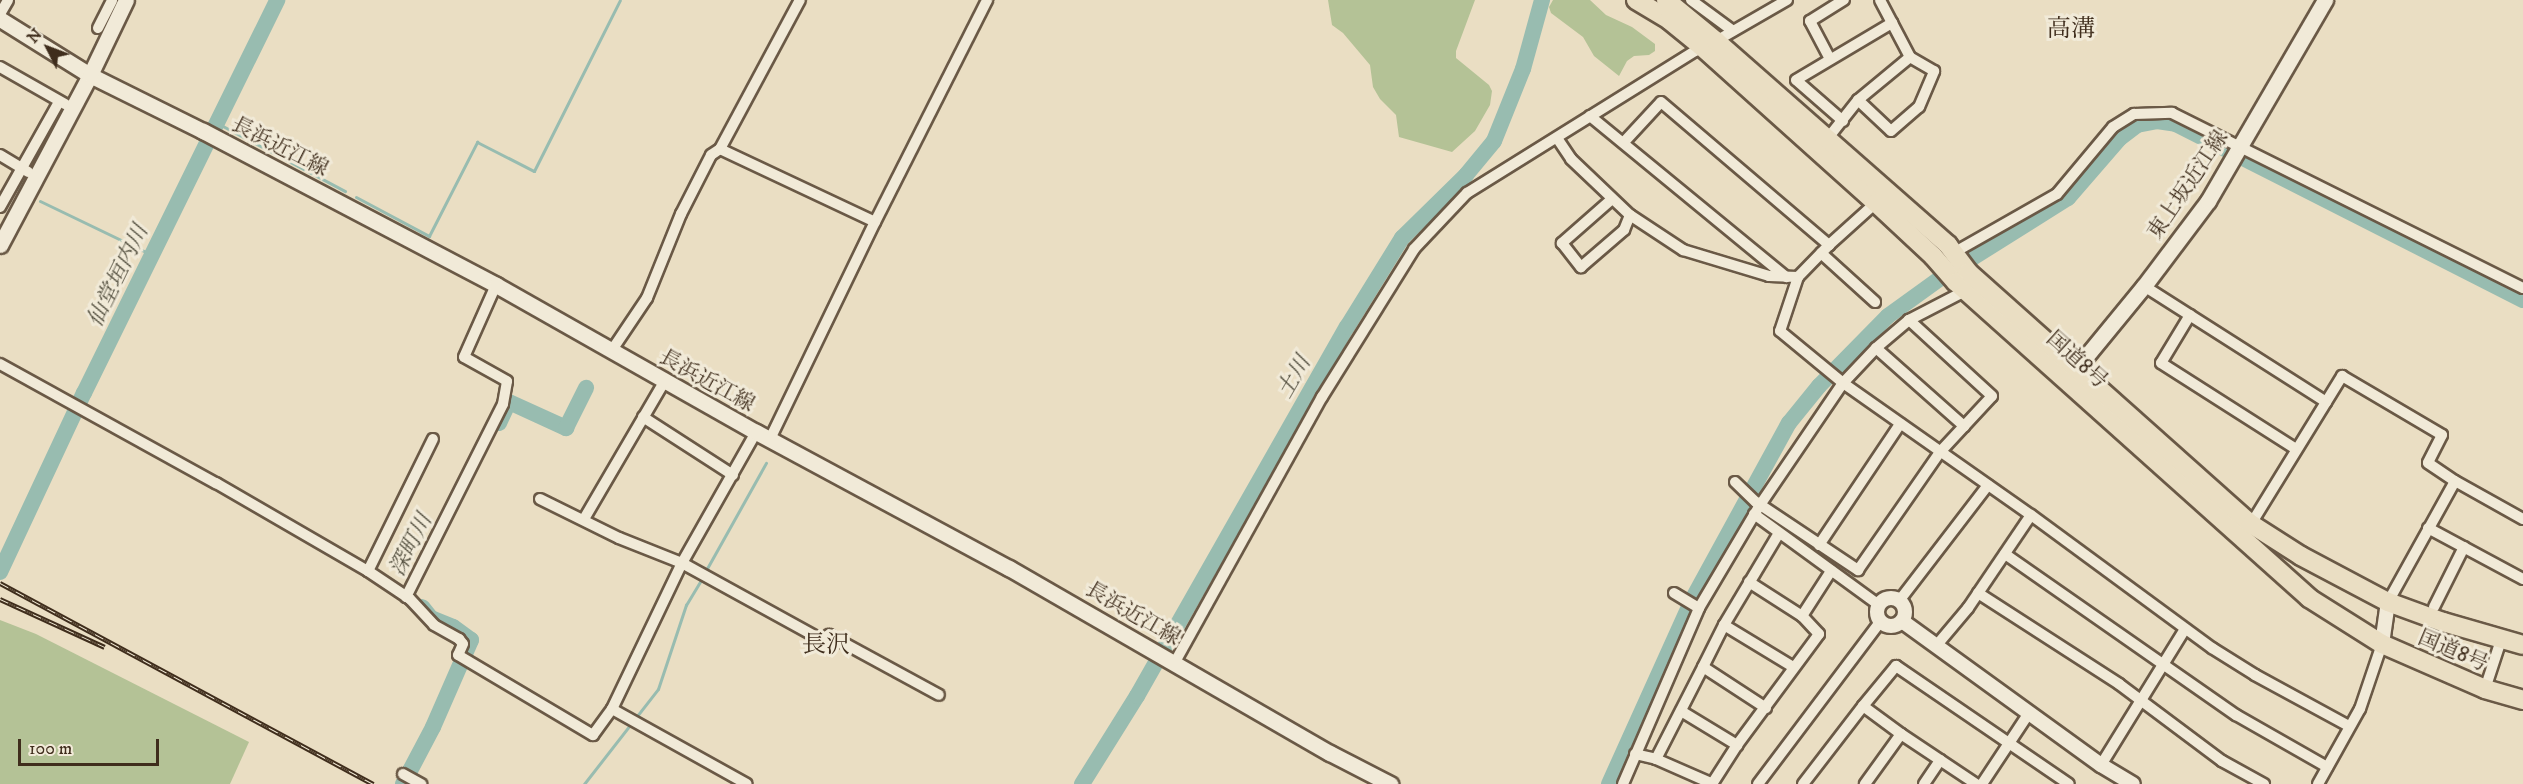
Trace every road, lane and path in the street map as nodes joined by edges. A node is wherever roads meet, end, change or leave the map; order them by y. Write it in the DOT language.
graph roads {
  1 [pos="8,0"];
  2 [pos="112,0"];
  3 [pos="126,0"];
  4 [pos="800,0"];
  5 [pos="987,0"];
  6 [pos="1636,0"];
  7 [pos="1666,0"];
  8 [pos="1692,0"];
  9 [pos="1787,0"];
  10 [pos="1844,0"];
  11 [pos="1880,0"];
  12 [pos="2325,0"];
  13 [pos="0,14"];
  14 [pos="0,19"];
  15 [pos="1892,23"];
  16 [pos="98,28"];
  17 [pos="1733,31"];
  18 [pos="1708,43"];
  19 [pos="1910,57"];
  20 [pos="1830,60"];
  21 [pos="0,67"];
  22 [pos="90,75"];
  23 [pos="1858,100"];
  24 [pos="65,104"];
  25 [pos="1590,116"];
  26 [pos="1844,121"];
  27 [pos="1557,138"];
  28 [pos="1828,138"];
  29 [pos="1624,142"];
  30 [pos="720,150"];
  31 [pos="2237,152"];
  32 [pos="0,155"];
  33 [pos="30,174"];
  34 [pos="1881,197"];
  35 [pos="1612,199"];
  36 [pos="0,207"];
  37 [pos="1630,216"];
  38 [pos="5,222"];
  39 [pos="874,222"];
  40 [pos="0,244"];
  41 [pos="1825,249"];
  42 [pos="1948,250"];
  43 [pos="1786,277"];
  44 [pos="1798,277"];
  45 [pos="1963,282"];
  46 [pos="496,285"];
  47 [pos="2144,286"];
  48 [pos="2523,288"];
  49 [pos="1875,302"];
  50 [pos="2190,315"];
  51 [pos="1909,320"];
  52 [pos="1876,348"];
  53 [pos="612,350"];
  54 [pos="0,364"];
  55 [pos="2071,374"];
  56 [pos="1841,381"];
  57 [pos="664,382"];
  58 [pos="2326,402"];
  59 [pos="643,417"];
  60 [pos="1900,424"];
  61 [pos="1964,426"];
  62 [pos="763,436"];
  63 [pos="433,439"];
  64 [pos="2296,449"];
  65 [pos="1940,452"];
  66 [pos="733,475"];
  67 [pos="2455,482"];
  68 [pos="1736,483"];
  69 [pos="1988,485"];
  70 [pos="540,499"];
  71 [pos="1757,507"];
  72 [pos="2031,515"];
  73 [pos="584,519"];
  74 [pos="2523,519"];
  75 [pos="2251,524"];
  76 [pos="2428,528"];
  77 [pos="1779,533"];
  78 [pos="1819,545"];
  79 [pos="2464,548"];
  80 [pos="2005,554"];
  81 [pos="682,563"];
  82 [pos="368,571"];
  83 [pos="1832,571"];
  84 [pos="2523,579"];
  85 [pos="1749,582"];
  86 [pos="1674,593"];
  87 [pos="1978,594"];
  88 [pos="406,597"];
  89 [pos="1899,601"];
  90 [pos="2388,602"];
  91 [pos="1879,605"];
  92 [pos="2434,607"];
  93 [pos="1700,608"];
  94 [pos="1802,616"];
  95 [pos="1902,621"];
  96 [pos="1880,622"];
  97 [pos="1724,625"];
  98 [pos="2186,629"];
  99 [pos="2502,640"];
  100 [pos="2382,644"];
  101 [pos="2523,645"];
  102 [pos="1936,646"];
  103 [pos="1172,661"];
  104 [pos="2163,664"];
  105 [pos="1703,667"];
  106 [pos="1793,667"];
  107 [pos="2485,689"];
  108 [pos="939,695"];
  109 [pos="2523,700"];
  110 [pos="2140,701"];
  111 [pos="1863,706"];
  112 [pos="1766,708"];
  113 [pos="612,709"];
  114 [pos="1681,711"];
  115 [pos="2029,713"];
  116 [pos="2349,726"];
  117 [pos="1901,734"];
  118 [pos="2009,743"];
  119 [pos="1737,745"];
  120 [pos="1635,754"];
  121 [pos="1656,759"];
  122 [pos="1940,760"];
  123 [pos="2101,765"];
  124 [pos="2326,767"];
  125 [pos="404,774"];
  126 [pos="2321,783"];
  127 [pos="421,784"];
  128 [pos="747,784"];
  129 [pos="1390,784"];
  130 [pos="1623,784"];
  131 [pos="1713,784"];
  132 [pos="1758,784"];
  133 [pos="1803,784"];
  134 [pos="1865,784"];
  135 [pos="1924,784"];
  136 [pos="1976,784"];
  137 [pos="1982,784"];
  138 [pos="2069,784"];
  139 [pos="2133,784"];
  140 [pos="2264,784"];
  1 -- 13 [label="street"];
  2 -- 16 [label="street"];
  3 -- 22 [label="main road"];
  4 -- 30 [label="street"];
  5 -- 39 [label="street"];
  6 -- 18 [label="highway, 国道8号"];
  7 -- 18 [label="highway, 国道8号"];
  8 -- 17 [label="street"];
  9 -- 17 [label="street"];
  10 -- 20 [label="street"];
  11 -- 15 [label="street"];
  12 -- 31 [label="main road, 東上坂近江線"];
  14 -- 22 [label="main road, 長浜近江線"];
  15 -- 19 [label="street"];
  15 -- 20 [label="street"];
  17 -- 18 [label="street"];
  18 -- 25 [label="street"];
  18 -- 28 [label="highway, 国道8号"];
  18 -- 34 [label="highway, 国道8号"];
  19 -- 23 [label="street"];
  19 -- 23 [label="street"];
  20 -- 26 [label="street"];
  21 -- 24 [label="street"];
  22 -- 24 [label="main road"];
  22 -- 46 [label="main road, 長浜近江線"];
  23 -- 26 [label="street"];
  24 -- 33 [label="main road"];
  25 -- 27 [label="street"];
  25 -- 29 [label="street"];
  26 -- 28 [label="street"];
  27 -- 35 [label="street"];
  27 -- 103 [label="street"];
  28 -- 34 [label="highway, 国道8号"];
  29 -- 41 [label="street"];
  29 -- 43 [label="street"];
  30 -- 39 [label="street"];
  30 -- 53 [label="street"];
  31 -- 42 [label="street"];
  31 -- 47 [label="main road, 東上坂近江線"];
  31 -- 48 [label="street"];
  32 -- 33 [label="street"];
  33 -- 36 [label="street"];
  33 -- 38 [label="main road"];
  34 -- 41 [label="street"];
  34 -- 42 [label="highway, 国道8号"];
  35 -- 37 [label="street"];
  35 -- 37 [label="street"];
  37 -- 43 [label="street"];
  38 -- 40 [label="main road"];
  39 -- 62 [label="street"];
  41 -- 44 [label="street"];
  41 -- 49 [label="street"];
  42 -- 45 [label="highway, 国道8号"];
  43 -- 44 [label="street"];
  44 -- 56 [label="street"];
  45 -- 51 [label="street"];
  45 -- 55 [label="highway, 国道8号"];
  46 -- 53 [label="main road, 長浜近江線"];
  46 -- 88 [label="street"];
  47 -- 50 [label="street"];
  47 -- 55 [label="main road, 東上坂近江線"];
  50 -- 58 [label="street"];
  50 -- 64 [label="street"];
  51 -- 52 [label="street"];
  51 -- 61 [label="street"];
  52 -- 56 [label="street"];
  52 -- 61 [label="street"];
  53 -- 57 [label="main road, 長浜近江線"];
  54 -- 82 [label="street"];
  55 -- 75 [label="highway, 国道8号"];
  55 -- 100 [label="highway, 国道8号"];
  56 -- 60 [label="street"];
  56 -- 71 [label="street"];
  57 -- 59 [label="street"];
  57 -- 62 [label="main road, 長浜近江線"];
  58 -- 64 [label="street"];
  58 -- 67 [label="street"];
  59 -- 66 [label="street"];
  59 -- 73 [label="street"];
  60 -- 65 [label="street"];
  60 -- 78 [label="street"];
  61 -- 65 [label="street"];
  62 -- 66 [label="street"];
  62 -- 103 [label="main road, 長浜近江線"];
  63 -- 82 [label="street"];
  64 -- 75 [label="street"];
  65 -- 69 [label="street"];
  65 -- 78 [label="street"];
  66 -- 81 [label="street"];
  67 -- 74 [label="street"];
  67 -- 76 [label="street"];
  68 -- 71 [label="street"];
  69 -- 72 [label="street"];
  69 -- 89 [label="street"];
  70 -- 73 [label="street"];
  71 -- 77 [label="street"];
  71 -- 78 [label="street"];
  71 -- 93 [label="street"];
  72 -- 80 [label="street"];
  72 -- 98 [label="street"];
  73 -- 81 [label="street"];
  75 -- 90 [label="highway, 国道8号"];
  76 -- 79 [label="street"];
  76 -- 90 [label="street"];
  77 -- 83 [label="street"];
  77 -- 85 [label="street"];
  79 -- 84 [label="street"];
  79 -- 92 [label="street"];
  80 -- 87 [label="street"];
  80 -- 104 [label="street"];
  81 -- 108 [label="street"];
  81 -- 113 [label="street"];
  82 -- 88 [label="street"];
  83 -- 91 [label="street"];
  83 -- 94 [label="street"];
  85 -- 94 [label="street"];
  85 -- 97 [label="street"];
  86 -- 93 [label="street"];
  87 -- 102 [label="street"];
  87 -- 110 [label="street"];
  88 -- 113 [label="street"];
  89 -- 91 [label="street"];
  89 -- 95 [label="street"];
  90 -- 99 [label="highway, 国道8号"];
  90 -- 100 [label="street"];
  91 -- 96 [label="street"];
  93 -- 120 [label="street"];
  94 -- 106 [label="street"];
  95 -- 96 [label="street"];
  95 -- 102 [label="street"];
  96 -- 132 [label="street"];
  97 -- 105 [label="street"];
  97 -- 106 [label="street"];
  98 -- 104 [label="street"];
  98 -- 116 [label="street"];
  99 -- 101 [label="highway, 国道8号"];
  99 -- 107 [label="street"];
  100 -- 107 [label="highway, 国道8号"];
  100 -- 116 [label="street"];
  102 -- 115 [label="street"];
  103 -- 129 [label="main road, 長浜近江線"];
  104 -- 110 [label="street"];
  104 -- 124 [label="street"];
  105 -- 112 [label="street"];
  105 -- 114 [label="street"];
  106 -- 112 [label="street"];
  107 -- 109 [label="highway, 国道8号"];
  110 -- 123 [label="street"];
  110 -- 140 [label="street"];
  111 -- 117 [label="street"];
  111 -- 118 [label="street"];
  111 -- 133 [label="street"];
  112 -- 119 [label="street"];
  113 -- 128 [label="street"];
  114 -- 119 [label="street"];
  114 -- 121 [label="street"];
  115 -- 118 [label="street"];
  115 -- 123 [label="street"];
  116 -- 124 [label="street"];
  117 -- 122 [label="street"];
  117 -- 134 [label="street"];
  118 -- 137 [label="street"];
  118 -- 138 [label="street"];
  119 -- 131 [label="street"];
  120 -- 121 [label="street"];
  120 -- 130 [label="street"];
  121 -- 131 [label="street"];
  122 -- 135 [label="street"];
  122 -- 136 [label="street"];
  123 -- 139 [label="street"];
  124 -- 126 [label="street"];
  125 -- 127 [label="street"];
}
